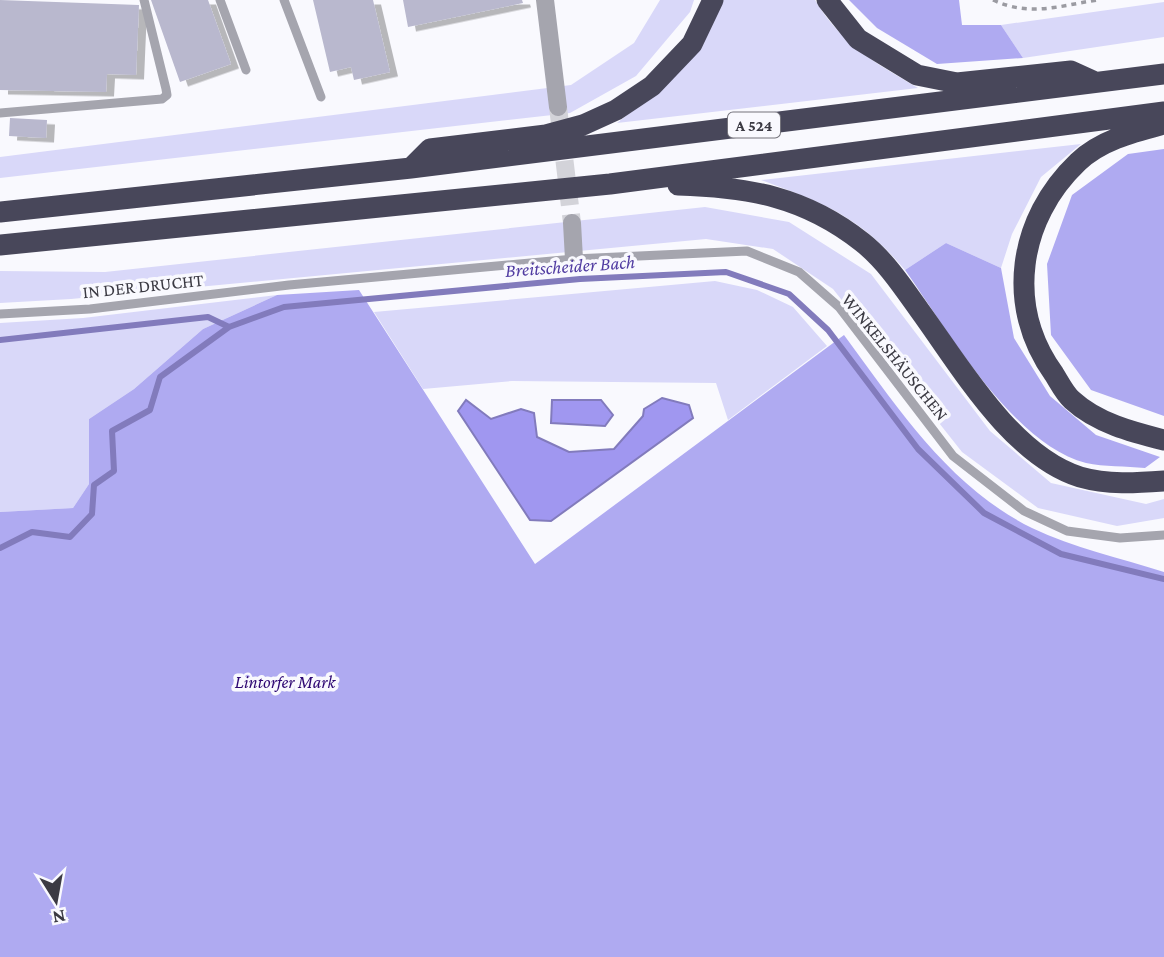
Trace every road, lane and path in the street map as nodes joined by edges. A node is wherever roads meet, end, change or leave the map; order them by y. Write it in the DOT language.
graph roads {
  1 [pos="144,0"];
  2 [pos="220,0"];
  3 [pos="284,0"];
  4 [pos="545,0"];
  5 [pos="713,0"];
  6 [pos="827,0"];
  7 [pos="993,0"];
  8 [pos="1097,0"];
  9 [pos="246,70"];
  10 [pos="1164,74"];
  11 [pos="1098,83"];
  12 [pos="321,97"];
  13 [pos="558,107"];
  14 [pos="1164,112"];
  15 [pos="0,113"];
  16 [pos="1164,124"];
  17 [pos="411,167"];
  18 [pos="610,184"];
  19 [pos="0,212"];
  20 [pos="572,223"];
  21 [pos="0,246"];
  22 [pos="574,259"];
  23 [pos="289,285"];
  24 [pos="0,314"];
  25 [pos="1164,440"];
  26 [pos="1164,481"];
  27 [pos="1164,535"];
  1 -- 15 [label="lane"];
  2 -- 9 [label="lane"];
  3 -- 12 [label="lane"];
  4 -- 13 [label="street"];
  5 -- 17 [label="highway"];
  6 -- 11 [label="highway"];
  7 -- 8 [label="path"];
  10 -- 11 [label="highway, A 524"];
  11 -- 17 [label="highway, A 524"];
  14 -- 18 [label="highway, A 524"];
  16 -- 25 [label="highway"];
  17 -- 19 [label="highway, A 524"];
  18 -- 21 [label="highway, A 524"];
  18 -- 26 [label="highway"];
  20 -- 22 [label="street"];
  22 -- 23 [label="lane, WINKELSHÄUSCHEN"];
  22 -- 27 [label="lane, WINKELSHÄUSCHEN"];
  23 -- 24 [label="lane, IN DER DRUCHT"];
}
